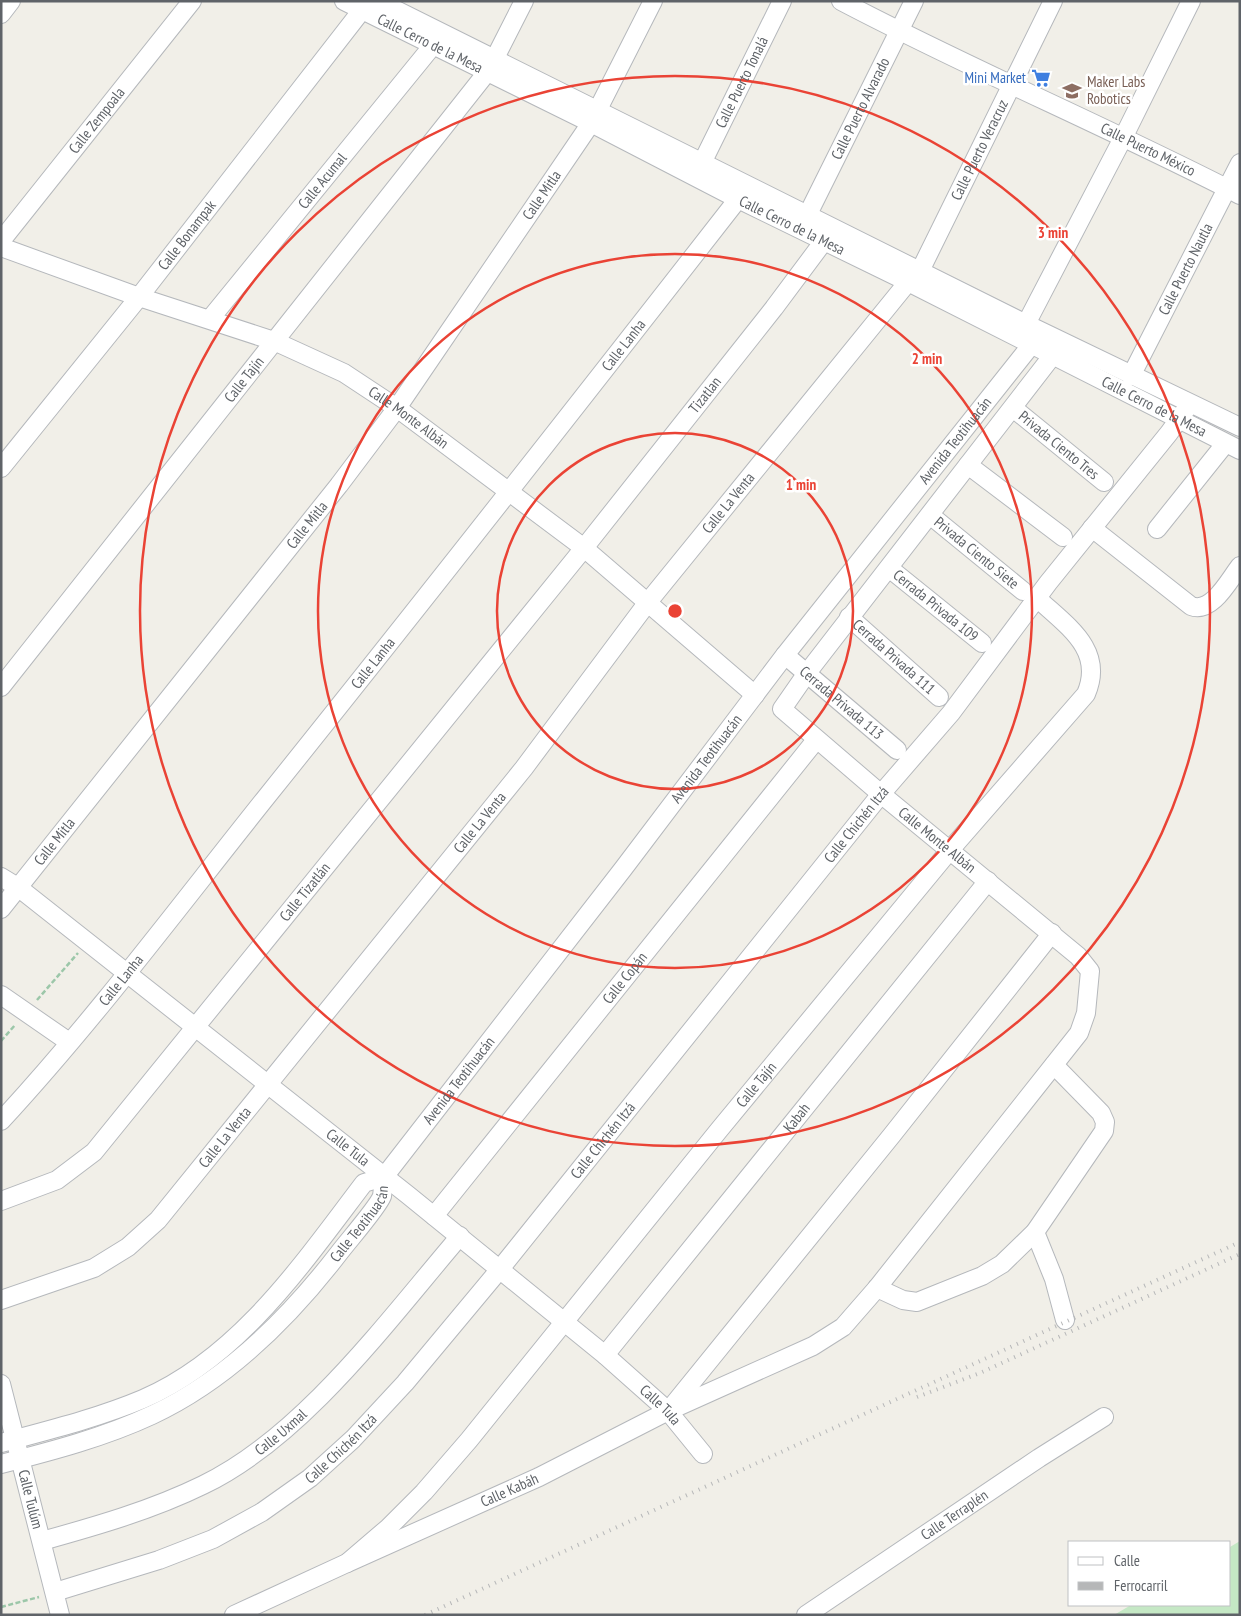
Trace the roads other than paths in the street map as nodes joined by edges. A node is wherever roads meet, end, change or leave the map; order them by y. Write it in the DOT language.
graph roads {
  1 [pos="11,1"];
  2 [pos="192,1"];
  3 [pos="344,1"];
  4 [pos="524,1"];
  5 [pos="653,1"];
  6 [pos="782,1"];
  7 [pos="841,1"];
  8 [pos="914,1"];
  9 [pos="1053,1"];
  10 [pos="1190,1"];
  11 [pos="386,3"];
  12 [pos="366,6"];
  13 [pos="1,14"];
  14 [pos="899,32"];
  15 [pos="434,44"];
  16 [pos="492,65"];
  17 [pos="1013,85"];
  18 [pos="595,116"];
  19 [pos="1124,136"];
  20 [pos="702,163"];
  21 [pos="1240,163"];
  22 [pos="1234,192"];
  23 [pos="738,199"];
  24 [pos="807,216"];
  25 [pos="1,241"];
  26 [pos="824,241"];
  27 [pos="1,247"];
  28 [pos="914,276"];
  29 [pos="139,297"];
  30 [pos="210,319"];
  31 [pos="1026,324"];
  32 [pos="274,341"];
  33 [pos="1032,344"];
  34 [pos="1053,355"];
  35 [pos="1131,376"];
  36 [pos="1189,405"];
  37 [pos="397,408"];
  38 [pos="1012,408"];
  39 [pos="1179,420"];
  40 [pos="1239,424"];
  41 [pos="1232,447"];
  42 [pos="944,456"];
  43 [pos="1,468"];
  44 [pos="965,468"];
  45 [pos="1104,482"];
  46 [pos="510,492"];
  47 [pos="930,515"];
  48 [pos="1092,528"];
  49 [pos="1157,529"];
  50 [pos="1063,537"];
  51 [pos="584,548"];
  52 [pos="1240,566"];
  53 [pos="889,568"];
  54 [pos="1031,595"];
  55 [pos="648,602"];
  56 [pos="849,617"];
  57 [pos="982,643"];
  58 [pos="785,655"];
  59 [pos="807,673"];
  60 [pos="1,687"];
  61 [pos="755,695"];
  62 [pos="939,697"];
  63 [pos="816,740"];
  64 [pos="897,750"];
  65 [pos="881,794"];
  66 [pos="950,850"];
  67 [pos="1,877"];
  68 [pos="988,881"];
  69 [pos="19,888"];
  70 [pos="1,909"];
  71 [pos="1052,933"];
  72 [pos="1090,971"];
  73 [pos="126,973"];
  74 [pos="1,995"];
  75 [pos="196,1028"];
  76 [pos="69,1042"];
  77 [pos="1054,1066"];
  78 [pos="268,1086"];
  79 [pos="5,1111"];
  80 [pos="384,1177"];
  81 [pos="1,1201"];
  82 [pos="434,1216"];
  83 [pos="1035,1232"];
  84 [pos="460,1236"];
  85 [pos="500,1270"];
  86 [pos="877,1288"];
  87 [pos="1,1300"];
  88 [pos="1066,1320"];
  89 [pos="565,1322"];
  90 [pos="223,1347"];
  91 [pos="605,1354"];
  92 [pos="236,1361"];
  93 [pos="1,1384"];
  94 [pos="668,1411"];
  95 [pos="1104,1417"];
  96 [pos="9,1441"];
  97 [pos="703,1454"];
  98 [pos="22,1459"];
  99 [pos="1,1464"];
  100 [pos="42,1541"];
  101 [pos="348,1563"];
  102 [pos="55,1592"];
  103 [pos="60,1615"];
  104 [pos="234,1615"];
  105 [pos="806,1615"];
  1 -- 13 [label="street"];
  2 -- 25 [label="street, Calle Zempoala"];
  3 -- 12 [label="street, Calle Cerro de la Mesa"];
  4 -- 16 [label="street, Calle Tajín"];
  5 -- 18 [label="street, Calle Mitla"];
  6 -- 20 [label="street, Calle Puerto Tonalá"];
  7 -- 14 [label="street, Calle Puerto México"];
  8 -- 14 [label="street, Calle Puerto Alvarado"];
  9 -- 17 [label="street, Calle Puerto Veracruz"];
  10 -- 19 [label="street"];
  11 -- 16 [label="street, Calle Cerro de la Mesa"];
  12 -- 15 [label="street, Calle Cerro de la Mesa"];
  12 -- 29 [label="street, Calle Bonampak"];
  14 -- 17 [label="street, Calle Puerto México"];
  14 -- 24 [label="street, Calle Puerto Alvarado"];
  15 -- 16 [label="street, Calle Cerro de la Mesa"];
  15 -- 30 [label="street, Calle Acumal"];
  16 -- 18 [label="street, Calle Cerro de la Mesa"];
  16 -- 32 [label="street, Calle Tajín"];
  17 -- 19 [label="street, Calle Puerto México"];
  17 -- 28 [label="street, Calle Puerto Veracruz"];
  18 -- 20 [label="street, Calle Cerro de la Mesa"];
  18 -- 23 [label="street, Calle Cerro de la Mesa"];
  18 -- 37 [label="street, Calle Mitla"];
  19 -- 22 [label="street, Calle Puerto México"];
  19 -- 31 [label="street"];
  20 -- 24 [label="street, Calle Cerro de la Mesa"];
  21 -- 22 [label="street, Calle Puerto Nautla"];
  22 -- 35 [label="street, Calle Puerto Nautla"];
  23 -- 26 [label="street, Calle Cerro de la Mesa"];
  23 -- 46 [label="street, Calle Lanha"];
  24 -- 28 [label="street, Calle Cerro de la Mesa"];
  26 -- 28 [label="street, Calle Cerro de la Mesa"];
  26 -- 51 [label="street, Tizatlan"];
  27 -- 29 [label="street, Calle Monte Albán"];
  28 -- 31 [label="street, Calle Cerro de la Mesa"];
  28 -- 33 [label="street, Calle Cerro de la Mesa"];
  28 -- 55 [label="street, Calle La Venta"];
  29 -- 30 [label="street, Calle Monte Albán"];
  29 -- 43 [label="street, Calle Bonampak"];
  30 -- 32 [label="street, Calle Monte Albán"];
  31 -- 35 [label="street, Calle Cerro de la Mesa"];
  32 -- 37 [label="street, Calle Monte Albán"];
  32 -- 60 [label="street, Calle Tajín"];
  33 -- 34 [label="street, Calle Cerro de la Mesa"];
  33 -- 42 [label="street, Avenida Teotihuacán"];
  34 -- 38 [label="street"];
  34 -- 39 [label="street, Calle Cerro de la Mesa"];
  35 -- 36 [label="street, Calle Cerro de la Mesa"];
  36 -- 39 [label="street, Calle Chichén Itzá"];
  36 -- 40 [label="street, Calle Cerro de la Mesa"];
  37 -- 46 [label="street, Calle Monte Albán"];
  37 -- 69 [label="street, Calle Mitla"];
  38 -- 44 [label="street"];
  38 -- 45 [label="street, Privada Ciento Tres"];
  39 -- 41 [label="street, Calle Cerro de la Mesa"];
  39 -- 48 [label="street, Calle Chichén Itzá"];
  41 -- 49 [label="street"];
  42 -- 44 [label="street"];
  42 -- 58 [label="street, Avenida Teotihuacán"];
  44 -- 47 [label="street"];
  44 -- 50 [label="street"];
  46 -- 51 [label="street, Calle Monte Albán"];
  46 -- 73 [label="street, Calle Lanha"];
  47 -- 53 [label="street"];
  47 -- 54 [label="street, Privada Ciento Siete"];
  48 -- 52 [label="street"];
  48 -- 54 [label="street, Calle Chichén Itzá"];
  51 -- 55 [label="street, Calle Monte Albán"];
  51 -- 75 [label="street, Calle Tizatlán"];
  53 -- 56 [label="street"];
  53 -- 57 [label="street, Cerrada Privada 109"];
  54 -- 65 [label="street, Calle Chichén Itzá"];
  54 -- 66 [label="street, Privada Ciento Siete"];
  55 -- 61 [label="street, Calle Monte Albán"];
  55 -- 78 [label="street, Calle La Venta"];
  56 -- 59 [label="street"];
  56 -- 62 [label="street, Cerrada Privada 111"];
  58 -- 59 [label="street, Cerrada Privada 113"];
  58 -- 61 [label="street, Avenida Teotihuacán"];
  59 -- 63 [label="street, Calle Monte Albán"];
  59 -- 64 [label="street, Cerrada Privada 113"];
  61 -- 80 [label="street, Avenida Teotihuacán"];
  63 -- 65 [label="street, Calle Monte Albán"];
  63 -- 82 [label="street, Calle Copán"];
  65 -- 66 [label="street, Calle Monte Albán"];
  65 -- 85 [label="street, Calle Chichén Itzá"];
  66 -- 68 [label="street, Calle Monte Albán"];
  66 -- 89 [label="street, Calle Tajín"];
  67 -- 69 [label="street, Calle Tula"];
  68 -- 71 [label="street, Calle Monte Albán"];
  68 -- 91 [label="street, Kabah"];
  69 -- 70 [label="street, Calle Mitla"];
  69 -- 73 [label="street, Calle Tula"];
  71 -- 72 [label="street, Calle Monte Albán"];
  71 -- 94 [label="street"];
  72 -- 77 [label="street, Calle Kabáh"];
  73 -- 75 [label="street, Calle Tula"];
  73 -- 76 [label="street, Calle Lanha"];
  74 -- 76 [label="street"];
  75 -- 78 [label="street, Calle Tula"];
  75 -- 81 [label="street, Calle Tizatlán"];
  76 -- 79 [label="street, Calle Lanha"];
  77 -- 83 [label="street"];
  77 -- 86 [label="street, Calle Kabáh"];
  78 -- 80 [label="street, Calle Tula"];
  78 -- 87 [label="street, Calle La Venta"];
  80 -- 82 [label="street, Calle Tula"];
  80 -- 90 [label="street, Calle Teotihuacán"];
  80 -- 92 [label="street, Calle Teotihuacán"];
  82 -- 84 [label="street, Calle Tula"];
  83 -- 86 [label="street"];
  83 -- 88 [label="street"];
  84 -- 85 [label="street, Calle Tula"];
  84 -- 100 [label="street, Calle Uxmal"];
  85 -- 89 [label="street, Calle Tula"];
  85 -- 102 [label="street, Calle Chichén Itzá"];
  86 -- 94 [label="street, Calle Kabáh"];
  89 -- 91 [label="street, Calle Tula"];
  89 -- 101 [label="street, Calle Kabáh"];
  90 -- 92 [label="street"];
  90 -- 96 [label="street, Calle Teotihuacán"];
  91 -- 94 [label="street, Calle Tula"];
  92 -- 98 [label="street, Calle Teotihuacán"];
  93 -- 96 [label="street, Calle Tulúm"];
  94 -- 97 [label="street, Calle Tula"];
  94 -- 101 [label="street, Calle Kabáh"];
  95 -- 105 [label="street, Calle Terraplén"];
  96 -- 98 [label="street, Calle Tulúm"];
  98 -- 99 [label="street, Calle Teotihuacán"];
  98 -- 100 [label="street, Calle Tulúm"];
  100 -- 102 [label="street, Calle Tulúm"];
  101 -- 104 [label="street, Calle Kabáh"];
  102 -- 103 [label="street, Calle Tulúm"];
}
